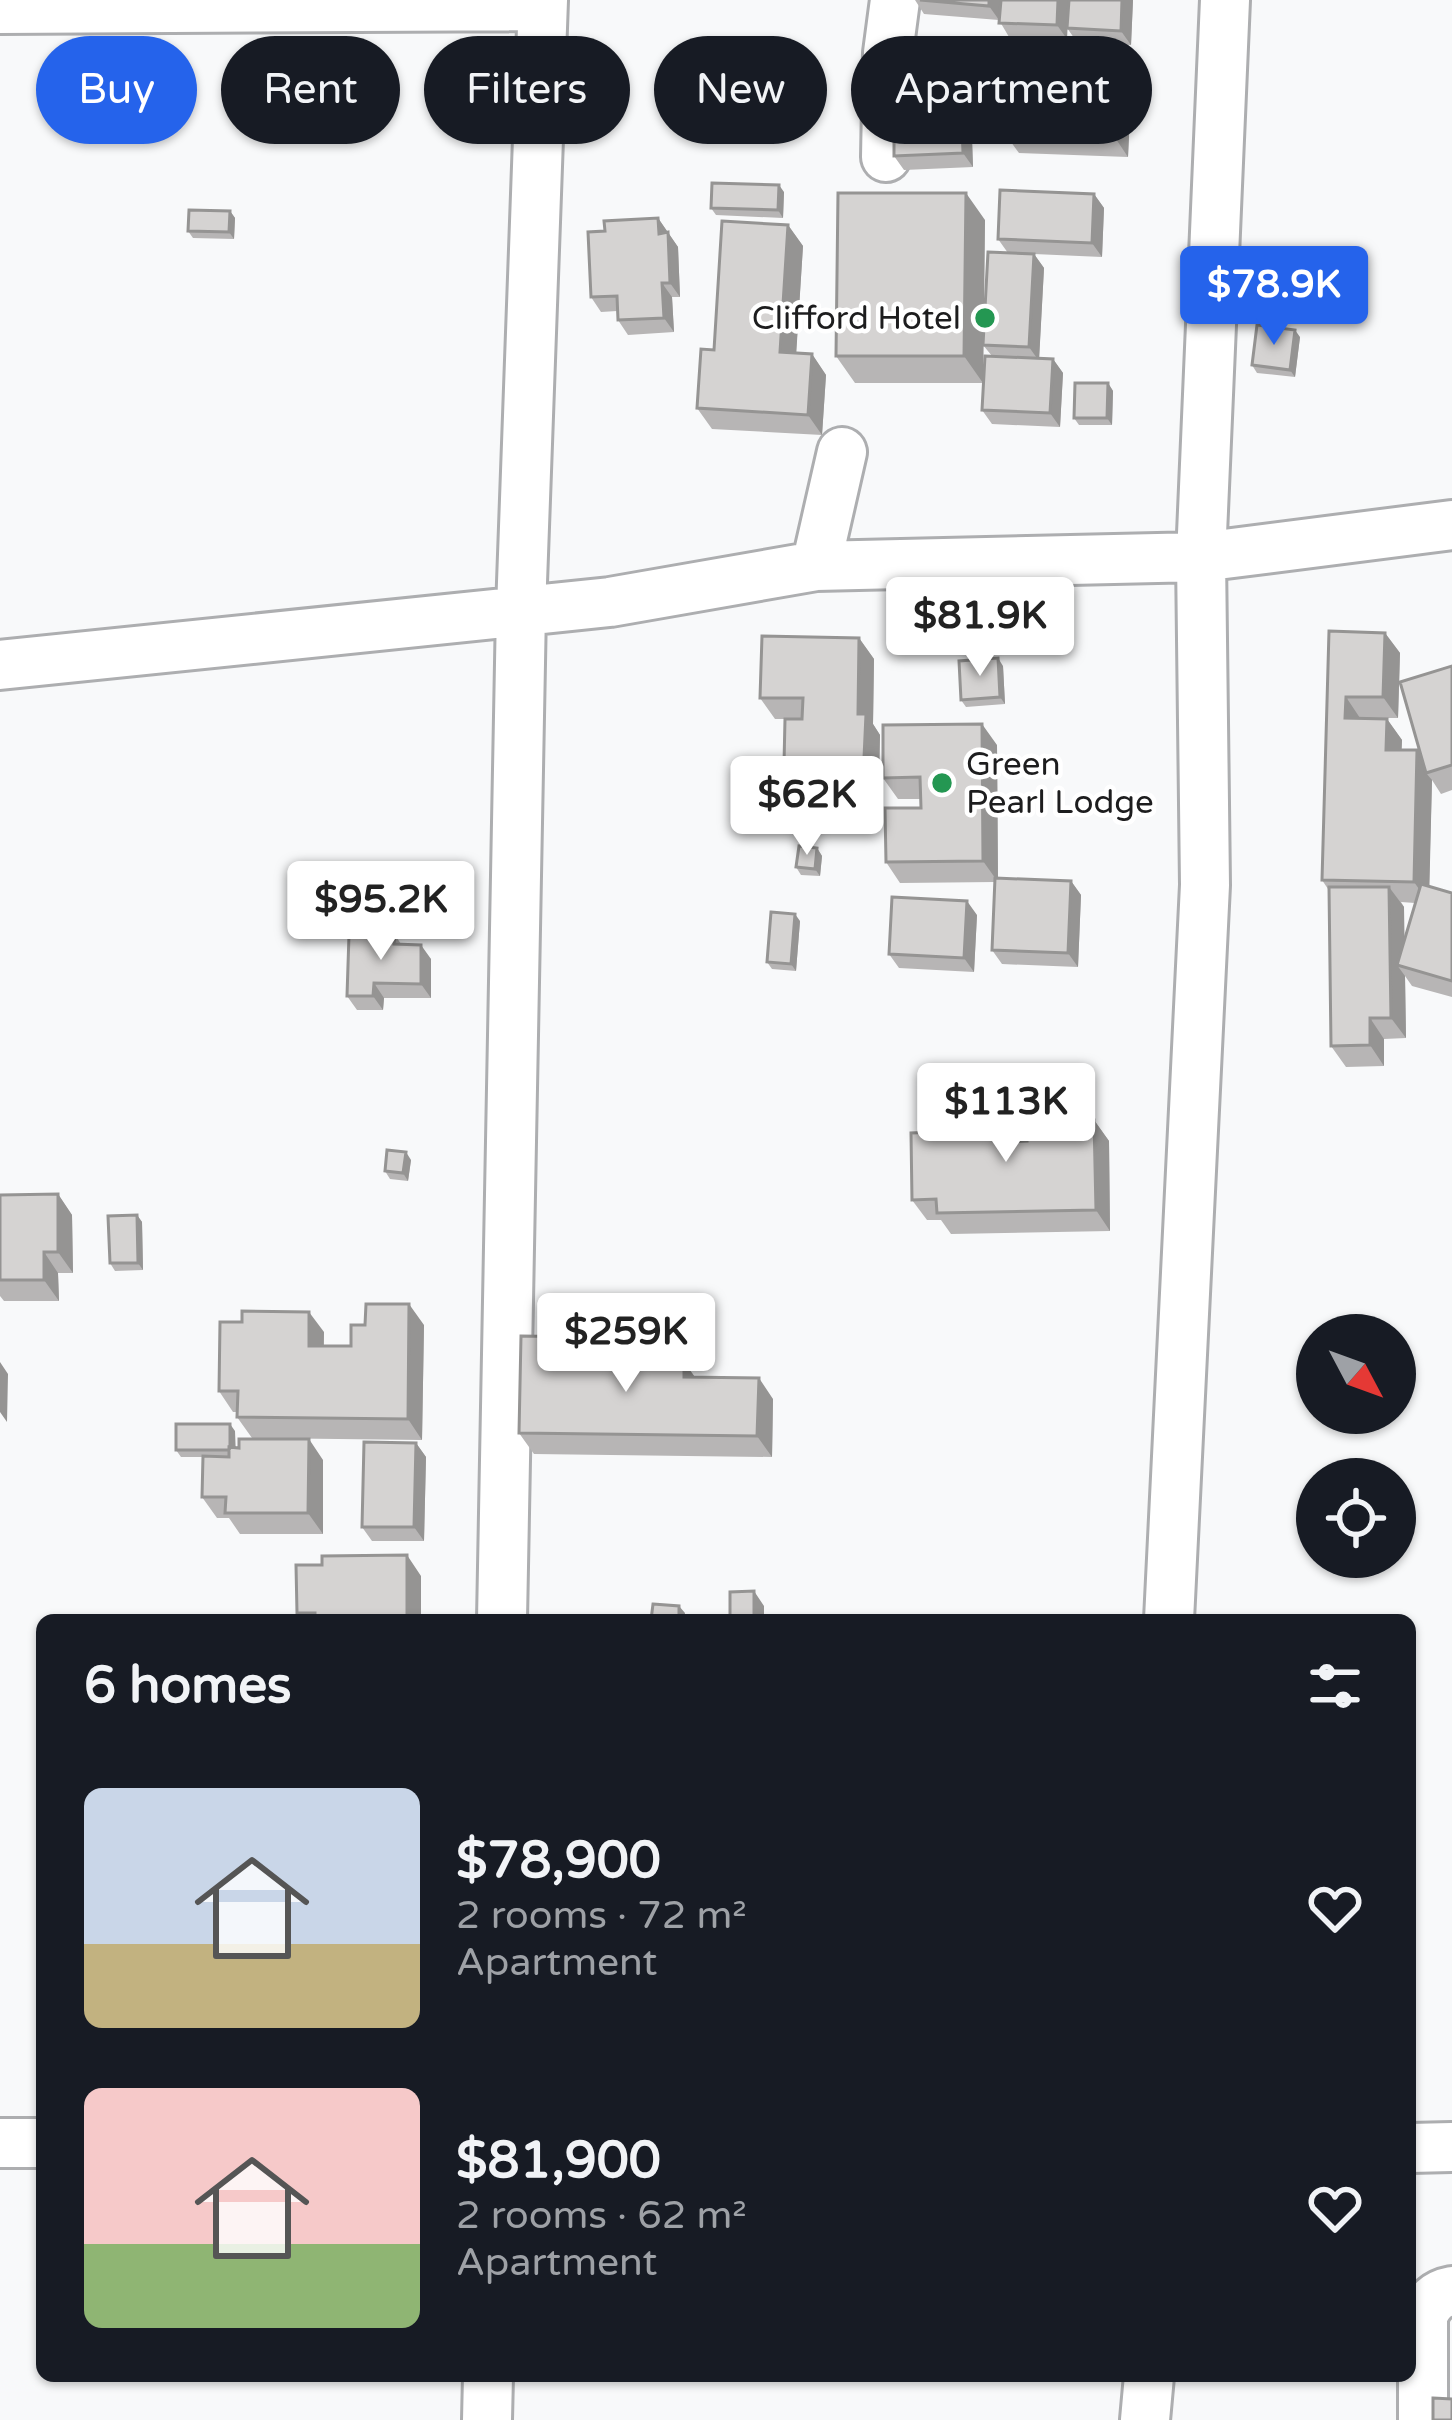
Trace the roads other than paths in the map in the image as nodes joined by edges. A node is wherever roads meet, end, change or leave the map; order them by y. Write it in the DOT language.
graph roads {
  1 [pos="895,0"];
  2 [pos="1201,0"];
  3 [pos="1225,0"];
  4 [pos="542,3"];
  5 [pos="0,8"];
  6 [pos="1224,57"];
  7 [pos="886,157"];
  8 [pos="842,452"];
  9 [pos="1452,526"];
  10 [pos="1201,557"];
  11 [pos="816,566"];
  12 [pos="521,610"];
  13 [pos="0,665"];
  14 [pos="502,1614"];
  15 [pos="1169,1614"];
  16 [pos="0,2143"];
  17 [pos="36,2143"];
  18 [pos="1452,2147"];
  19 [pos="1416,2148"];
  20 [pos="1452,2291"];
  21 [pos="488,2382"];
  22 [pos="1148,2382"];
  23 [pos="488,2420"];
  24 [pos="1145,2420"];
  25 [pos="1423,2420"];
  1 -- 7 [label="street"];
  2 -- 6 [label="street"];
  3 -- 6 [label="street"];
  4 -- 5 [label="street"];
  4 -- 12 [label="street"];
  6 -- 10 [label="street"];
  8 -- 11 [label="street"];
  9 -- 10 [label="street"];
  10 -- 11 [label="street"];
  10 -- 15 [label="street"];
  11 -- 12 [label="street"];
  12 -- 13 [label="street"];
  12 -- 14 [label="street"];
  16 -- 17 [label="street"];
  18 -- 19 [label="street"];
  20 -- 25 [label="street"];
  21 -- 23 [label="street"];
  22 -- 24 [label="street"];
}
